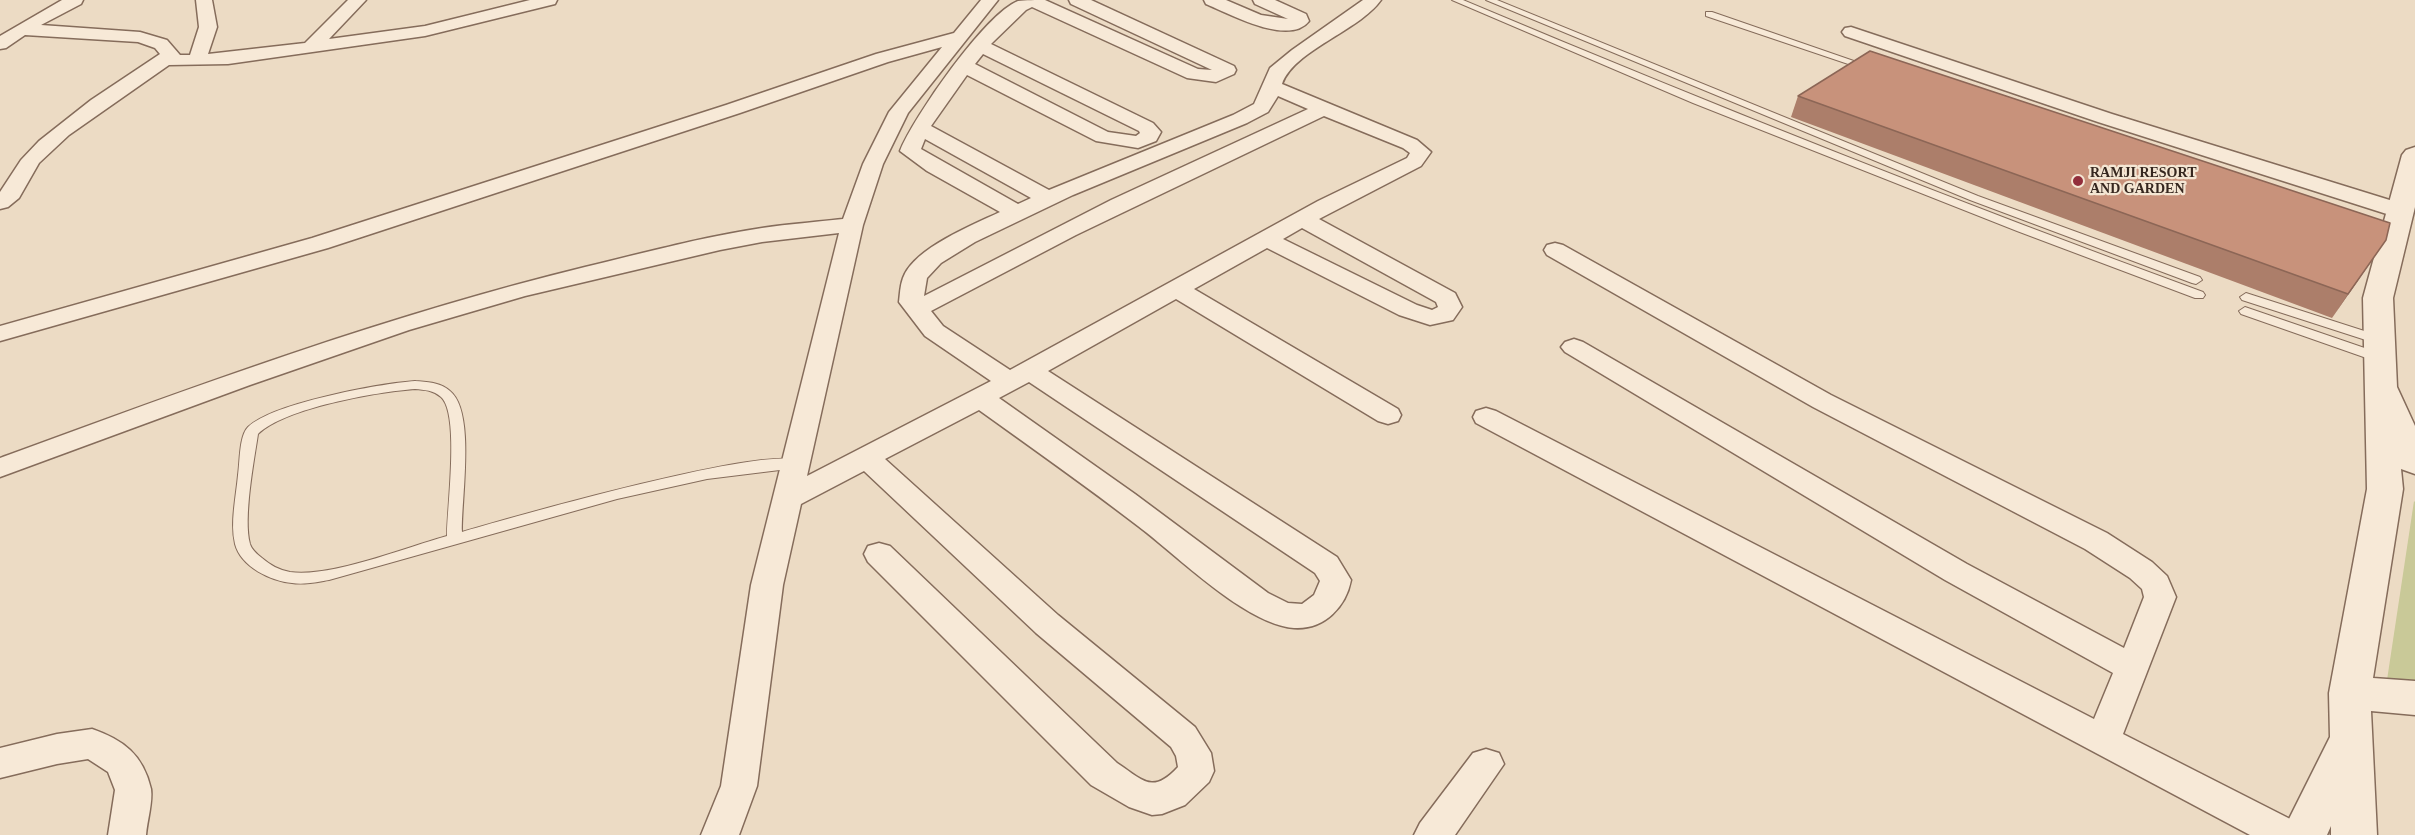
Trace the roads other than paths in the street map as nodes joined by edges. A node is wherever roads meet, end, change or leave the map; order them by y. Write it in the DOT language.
graph roads {
  1 [pos="75,0"];
  2 [pos="204,0"];
  3 [pos="358,0"];
  4 [pos="549,0"];
  5 [pos="990,0"];
  6 [pos="1032,0"];
  7 [pos="1077,0"];
  8 [pos="1212,0"];
  9 [pos="1261,0"];
  10 [pos="1372,0"];
  11 [pos="1456,0"];
  12 [pos="1490,0"];
  13 [pos="1708,14"];
  14 [pos="21,29"];
  15 [pos="1851,32"];
  16 [pos="970,41"];
  17 [pos="0,44"];
  18 [pos="310,47"];
  19 [pos="170,56"];
  20 [pos="197,61"];
  21 [pos="964,66"];
  22 [pos="1884,72"];
  23 [pos="1272,87"];
  24 [pos="1325,108"];
  25 [pos="920,128"];
  26 [pos="2415,155"];
  27 [pos="1048,198"];
  28 [pos="0,202"];
  29 [pos="2401,211"];
  30 [pos="1017,212"];
  31 [pos="1302,219"];
  32 [pos="852,225"];
  33 [pos="1266,239"];
  34 [pos="1555,250"];
  35 [pos="2196,280"];
  36 [pos="1176,290"];
  37 [pos="2199,295"];
  38 [pos="2246,297"];
  39 [pos="916,309"];
  40 [pos="2245,311"];
  41 [pos="0,334"];
  42 [pos="1574,347"];
  43 [pos="2380,362"];
  44 [pos="1020,376"];
  45 [pos="981,398"];
  46 [pos="1388,415"];
  47 [pos="1486,417"];
  48 [pos="866,457"];
  49 [pos="2415,463"];
  50 [pos="796,464"];
  51 [pos="0,468"];
  52 [pos="788,498"];
  53 [pos="455,539"];
  54 [pos="879,554"];
  55 [pos="2132,668"];
  56 [pos="2350,693"];
  57 [pos="2415,698"];
  58 [pos="2352,738"];
  59 [pos="2103,741"];
  60 [pos="0,764"];
  61 [pos="1486,764"];
  62 [pos="127,835"];
  63 [pos="720,835"];
  64 [pos="1433,835"];
  65 [pos="2285,835"];
  66 [pos="2304,835"];
  67 [pos="2354,835"];
  1 -- 14 [label="street"];
  2 -- 20 [label="street"];
  3 -- 18 [label="street"];
  4 -- 18 [label="street"];
  5 -- 16 [label="street"];
  6 -- 7 [label="street"];
  6 -- 16 [label="street"];
  8 -- 9 [label="street"];
  10 -- 23 [label="street"];
  11 -- 37 [label="lane"];
  12 -- 35 [label="lane"];
  13 -- 22 [label="lane"];
  14 -- 17 [label="street"];
  14 -- 19 [label="street"];
  15 -- 29 [label="street"];
  16 -- 21 [label="street"];
  16 -- 21 [label="street"];
  16 -- 32 [label="street"];
  16 -- 41 [label="street"];
  18 -- 20 [label="street"];
  19 -- 20 [label="street"];
  19 -- 28 [label="street"];
  21 -- 25 [label="street"];
  23 -- 24 [label="street"];
  23 -- 27 [label="street"];
  24 -- 31 [label="street"];
  24 -- 39 [label="street"];
  25 -- 27 [label="street"];
  25 -- 30 [label="street"];
  26 -- 29 [label="street"];
  27 -- 30 [label="street"];
  29 -- 43 [label="street"];
  30 -- 39 [label="street"];
  31 -- 33 [label="street"];
  31 -- 33 [label="street"];
  32 -- 50 [label="street"];
  32 -- 51 [label="street"];
  33 -- 36 [label="street"];
  34 -- 55 [label="street"];
  36 -- 44 [label="street"];
  36 -- 46 [label="street"];
  38 -- 43 [label="lane"];
  39 -- 44 [label="street"];
  40 -- 43 [label="lane"];
  42 -- 55 [label="street"];
  43 -- 49 [label="street"];
  43 -- 56 [label="street"];
  44 -- 45 [label="street"];
  44 -- 45 [label="street"];
  45 -- 48 [label="street"];
  47 -- 59 [label="street"];
  48 -- 52 [label="street"];
  48 -- 54 [label="street"];
  50 -- 52 [label="street"];
  50 -- 53 [label="lane"];
  52 -- 63 [label="street"];
  53 -- 53 [label="lane"];
  55 -- 59 [label="street"];
  56 -- 57 [label="street"];
  56 -- 58 [label="street"];
  58 -- 66 [label="street"];
  58 -- 67 [label="street"];
  59 -- 65 [label="street"];
  60 -- 62 [label="street"];
  61 -- 64 [label="street"];
}
